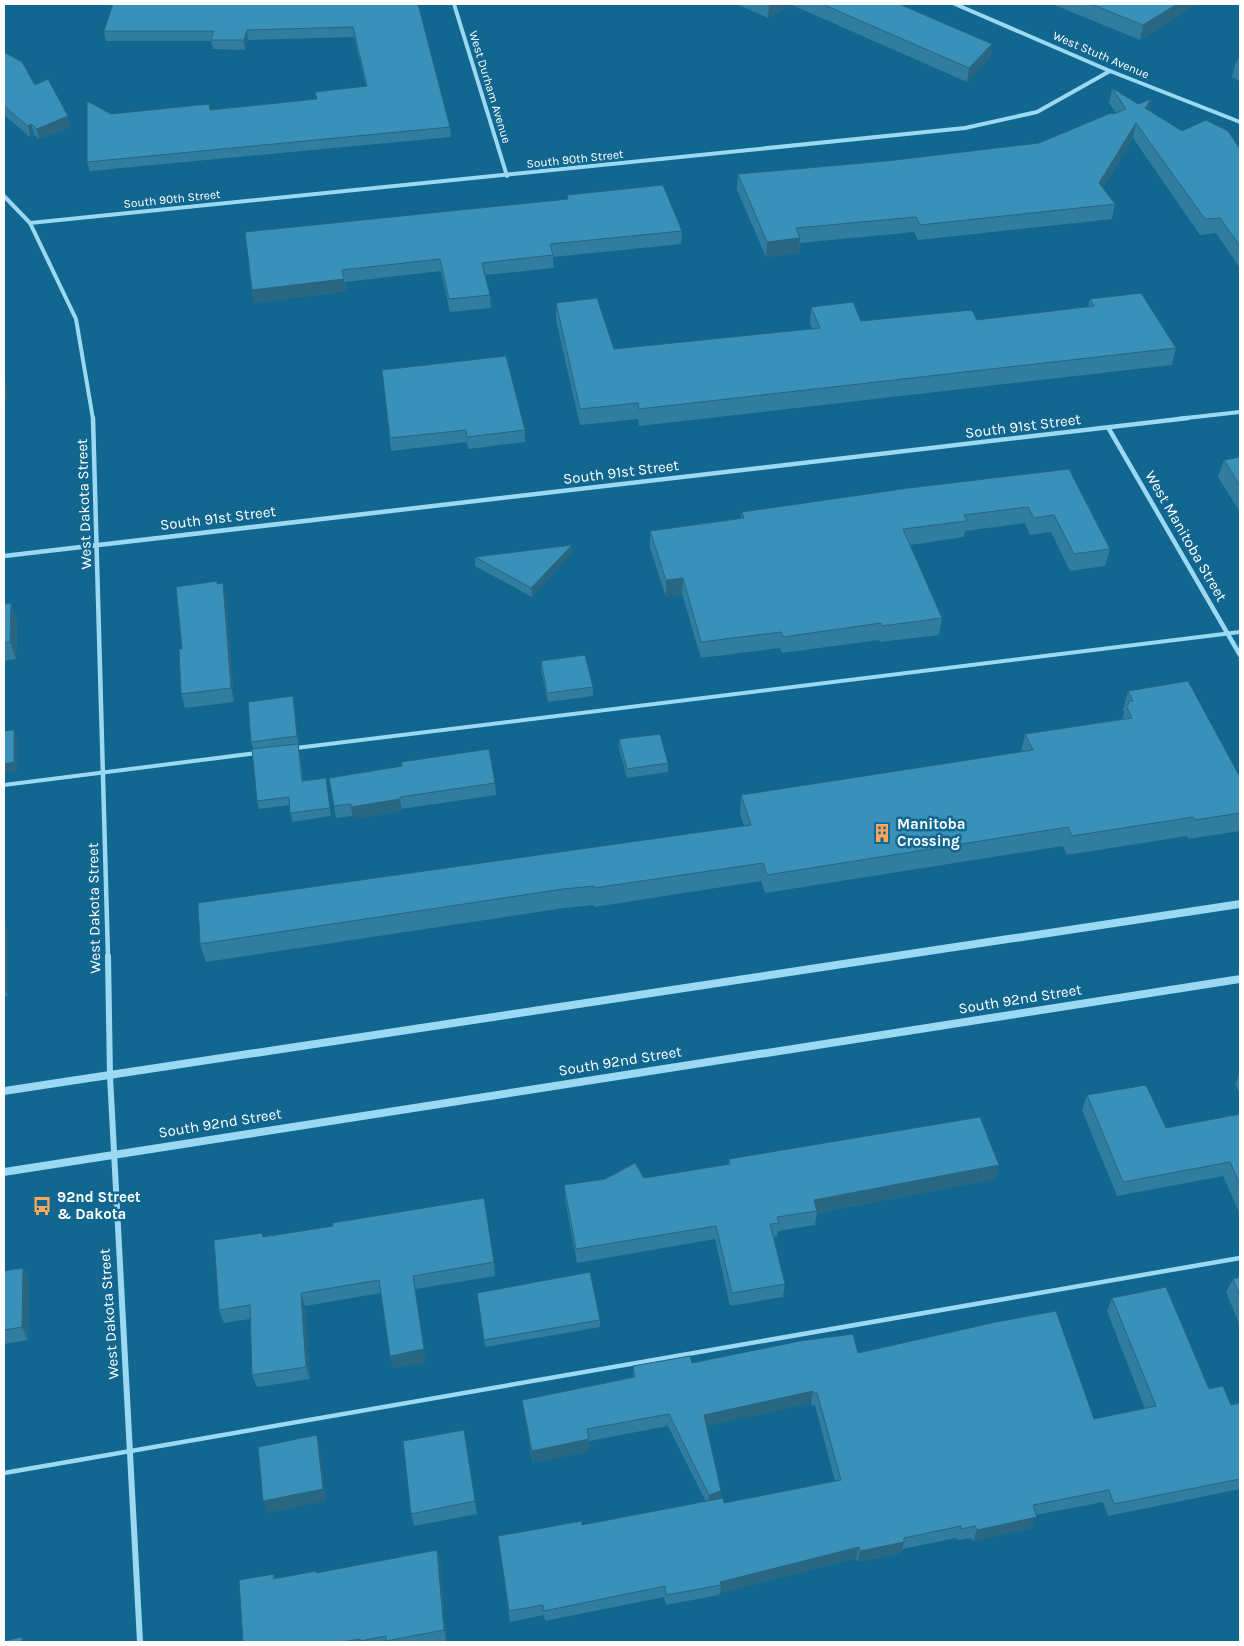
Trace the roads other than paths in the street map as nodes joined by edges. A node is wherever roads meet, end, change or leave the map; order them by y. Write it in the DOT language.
graph roads {
  1 [pos="454,4"];
  2 [pos="955,4"];
  3 [pos="1110,70"];
  4 [pos="1240,122"];
  5 [pos="507,176"];
  6 [pos="4,196"];
  7 [pos="30,223"];
  8 [pos="1240,412"];
  9 [pos="1109,429"];
  10 [pos="98,545"];
  11 [pos="4,556"];
  12 [pos="1240,632"];
  13 [pos="1228,634"];
  14 [pos="1240,655"];
  15 [pos="291,749"];
  16 [pos="262,753"];
  17 [pos="104,772"];
  18 [pos="4,786"];
  19 [pos="1240,904"];
  20 [pos="1240,979"];
  21 [pos="110,1076"];
  22 [pos="4,1091"];
  23 [pos="113,1155"];
  24 [pos="4,1172"];
  25 [pos="1240,1258"];
  26 [pos="130,1450"];
  27 [pos="4,1473"];
  28 [pos="140,1642"];
  1 -- 5 [label="street, West Durham Avenue"];
  2 -- 3 [label="street, West Stuth Avenue"];
  3 -- 4 [label="street, West Stuth Avenue"];
  3 -- 5 [label="street, South 90th Street"];
  5 -- 7 [label="street, South 90th Street"];
  6 -- 7 [label="street, West Dakota Street"];
  7 -- 10 [label="street, West Dakota Street"];
  8 -- 9 [label="street, South 91st Street"];
  9 -- 10 [label="street, South 91st Street"];
  9 -- 13 [label="street, West Manitoba Street"];
  10 -- 11 [label="street, South 91st Street"];
  10 -- 17 [label="street, West Dakota Street"];
  12 -- 13 [label="lane"];
  13 -- 14 [label="street, West Manitoba Street"];
  13 -- 15 [label="lane"];
  16 -- 17 [label="lane"];
  17 -- 18 [label="lane"];
  17 -- 21 [label="street, West Dakota Street"];
  19 -- 21 [label="street"];
  20 -- 23 [label="street, South 92nd Street"];
  21 -- 22 [label="street"];
  21 -- 23 [label="street, West Dakota Street"];
  23 -- 24 [label="street, South 92nd Street"];
  23 -- 26 [label="street, West Dakota Street"];
  25 -- 26 [label="lane"];
  26 -- 27 [label="lane"];
  26 -- 28 [label="street, West Dakota Street"];
}
